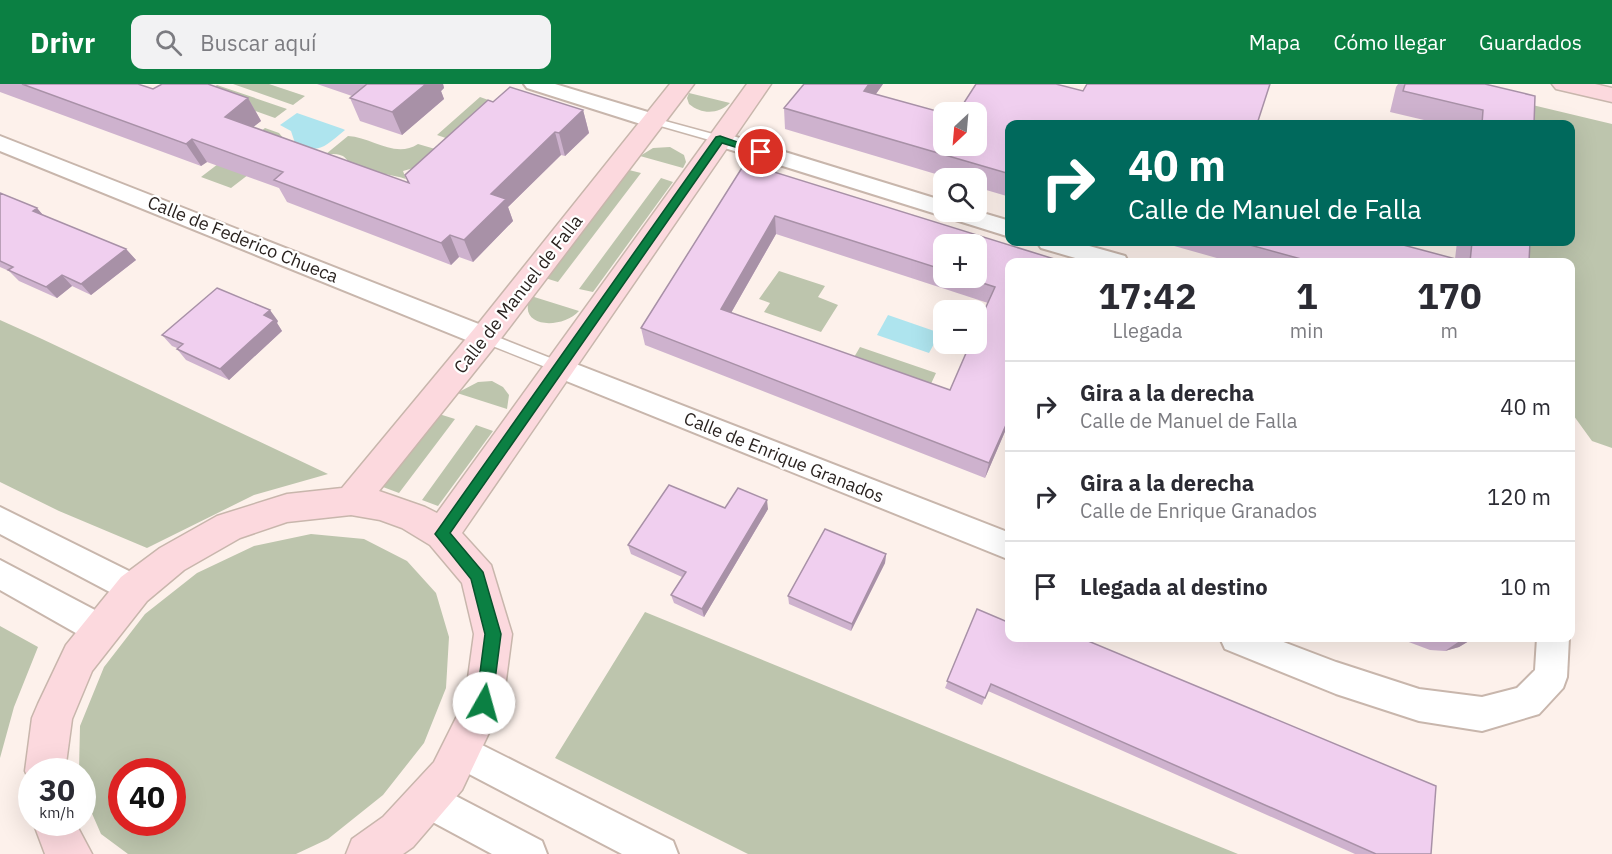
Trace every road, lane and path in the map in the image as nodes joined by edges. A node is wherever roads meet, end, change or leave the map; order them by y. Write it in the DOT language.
graph roads {
  1 [pos="534,84"];
  2 [pos="682,84"];
  3 [pos="759,84"];
  4 [pos="1564,84"];
  5 [pos="1612,95"];
  6 [pos="654,121"];
  7 [pos="720,139"];
  8 [pos="0,143"];
  9 [pos="933,206"];
  10 [pos="986,222"];
  11 [pos="1005,228"];
  12 [pos="1062,246"];
  13 [pos="1103,258"];
  14 [pos="485,337"];
  15 [pos="558,367"];
  16 [pos="351,501"];
  17 [pos="0,520"];
  18 [pos="442,534"];
  19 [pos="1005,545"];
  20 [pos="0,574"];
  21 [pos="134,589"];
  22 [pos="102,630"];
  23 [pos="1246,642"];
  24 [pos="1553,642"];
  25 [pos="460,751"];
  26 [pos="47,758"];
  27 [pos="427,799"];
  28 [pos="367,854"];
  29 [pos="529,854"];
  30 [pos="660,854"];
  1 -- 6 [label="street"];
  2 -- 6 [label="street, Calle de Manuel de Falla"];
  3 -- 7 [label="street"];
  4 -- 5 [label="street"];
  6 -- 7 [label="lane"];
  6 -- 14 [label="street, Calle de Manuel de Falla"];
  7 -- 9 [label="street"];
  7 -- 15 [label="street"];
  8 -- 14 [label="street, Calle de Federico Chueca"];
  10 -- 11 [label="street"];
  12 -- 13 [label="street"];
  14 -- 15 [label="lane"];
  14 -- 16 [label="street, Calle de Manuel de Falla"];
  15 -- 18 [label="street"];
  15 -- 19 [label="street, Calle de Enrique Granados"];
  16 -- 18 [label="street"];
  16 -- 21 [label="street"];
  17 -- 21 [label="street"];
  18 -- 25 [label="street"];
  20 -- 22 [label="street"];
  21 -- 22 [label="street"];
  22 -- 26 [label="street"];
  23 -- 24 [label="street"];
  25 -- 27 [label="street"];
  25 -- 30 [label="street"];
  27 -- 28 [label="street"];
  27 -- 29 [label="street"];
}
